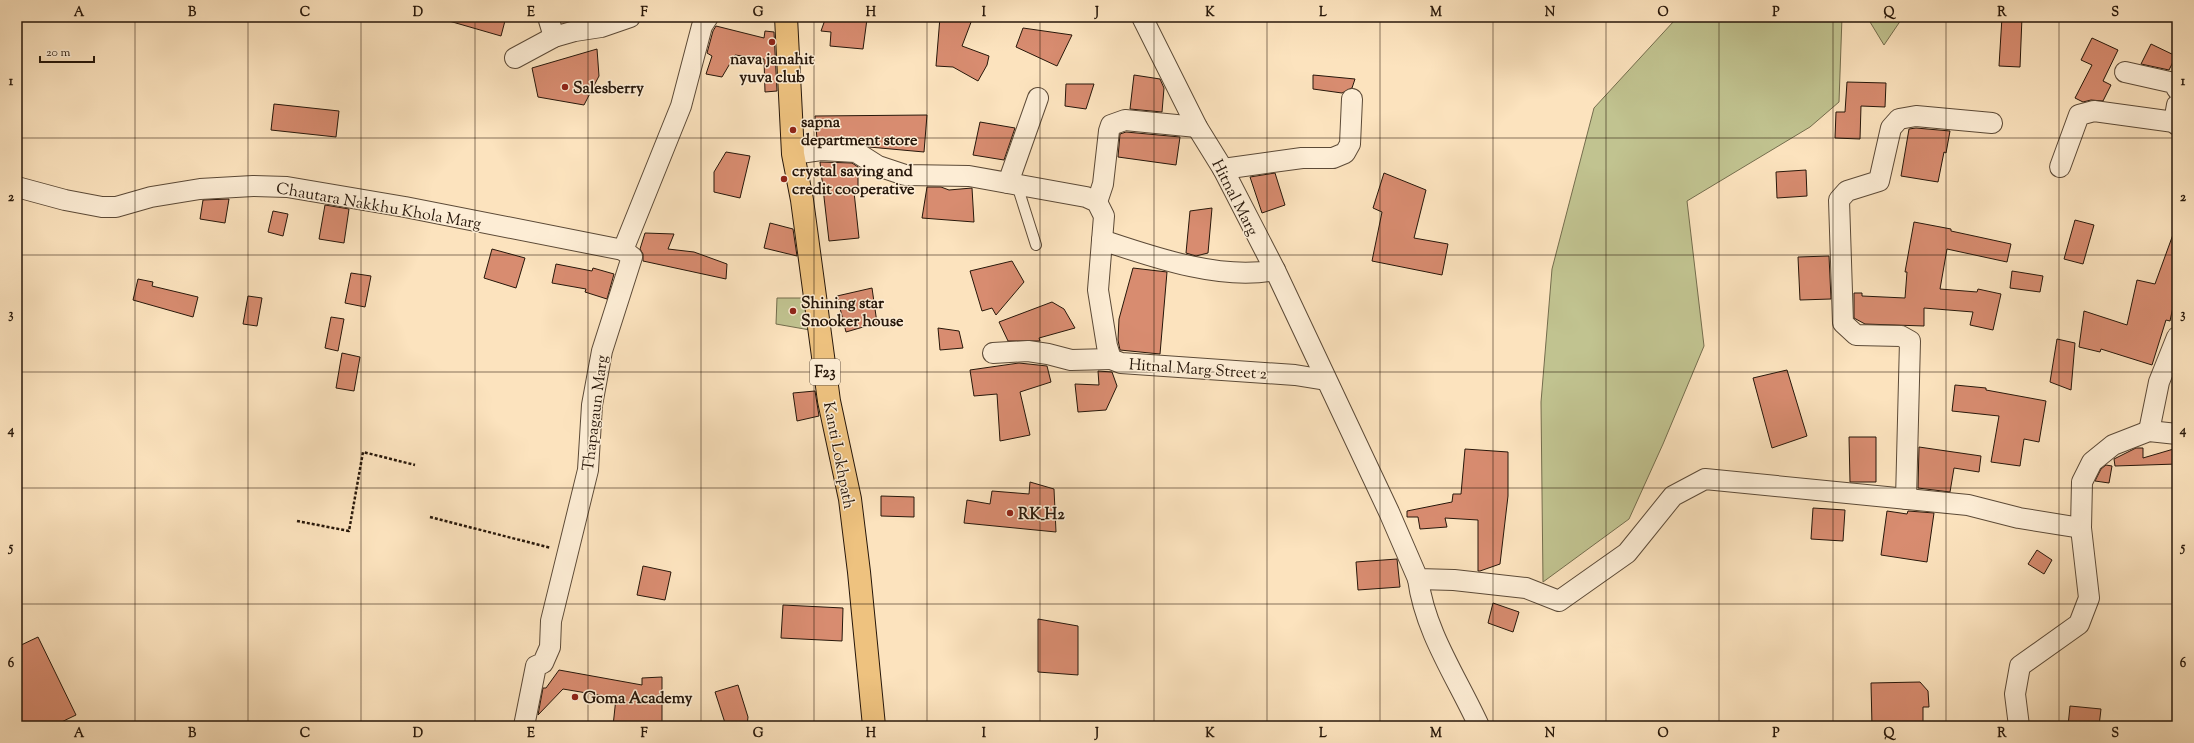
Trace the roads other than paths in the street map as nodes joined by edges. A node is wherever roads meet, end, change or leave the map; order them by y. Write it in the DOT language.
graph roads {
  1 [pos="548,17"];
  2 [pos="630,17"];
  3 [pos="708,17"];
  4 [pos="786,17"];
  5 [pos="1142,17"];
  6 [pos="572,24"];
  7 [pos="554,37"];
  8 [pos="515,58"];
  9 [pos="2125,72"];
  10 [pos="2177,89"];
  11 [pos="1038,98"];
  12 [pos="1352,100"];
  13 [pos="2176,117"];
  14 [pos="1992,123"];
  15 [pos="1197,127"];
  16 [pos="793,154"];
  17 [pos="2060,167"];
  18 [pos="1223,169"];
  19 [pos="1013,184"];
  20 [pos="17,187"];
  21 [pos="1097,202"];
  22 [pos="1102,240"];
  23 [pos="1036,244"];
  24 [pos="623,250"];
  25 [pos="1275,270"];
  26 [pos="2177,337"];
  27 [pos="993,353"];
  28 [pos="1111,359"];
  29 [pos="1326,380"];
  30 [pos="2149,431"];
  31 [pos="2177,434"];
  32 [pos="1906,498"];
  33 [pos="2081,528"];
  34 [pos="1418,579"];
  35 [pos="524,726"];
  36 [pos="874,726"];
  37 [pos="1479,726"];
  38 [pos="2019,726"];
  1 -- 7 [label="street"];
  2 -- 6 [label="street"];
  3 -- 24 [label="street"];
  4 -- 16 [label="main road, Kanti Lokhpath / F23"];
  5 -- 15 [label="street, Hitnal Marg"];
  6 -- 7 [label="street"];
  7 -- 8 [label="street"];
  9 -- 10 [label="street"];
  11 -- 19 [label="street"];
  12 -- 18 [label="street"];
  13 -- 17 [label="street"];
  14 -- 32 [label="street"];
  15 -- 18 [label="street, Hitnal Marg"];
  15 -- 21 [label="street"];
  16 -- 19 [label="street"];
  16 -- 36 [label="main road, Kanti Lokhpath / F23"];
  18 -- 25 [label="street, Hitnal Marg"];
  19 -- 21 [label="street"];
  19 -- 23 [label="lane"];
  20 -- 24 [label="street, Chautara Nakkhu Khola Marg"];
  21 -- 22 [label="street, Hitnal Marg Street 2"];
  22 -- 25 [label="street"];
  22 -- 28 [label="street, Hitnal Marg Street 2"];
  24 -- 35 [label="street, Thapagaun Marg"];
  25 -- 29 [label="street, Hitnal Marg"];
  26 -- 30 [label="street"];
  27 -- 28 [label="street"];
  28 -- 29 [label="street, Hitnal Marg Street 2"];
  29 -- 34 [label="street, Hitnal Marg"];
  30 -- 31 [label="street"];
  30 -- 33 [label="street"];
  32 -- 33 [label="street"];
  32 -- 34 [label="street"];
  33 -- 38 [label="street"];
  34 -- 37 [label="street, Hitnal Marg"];
}
